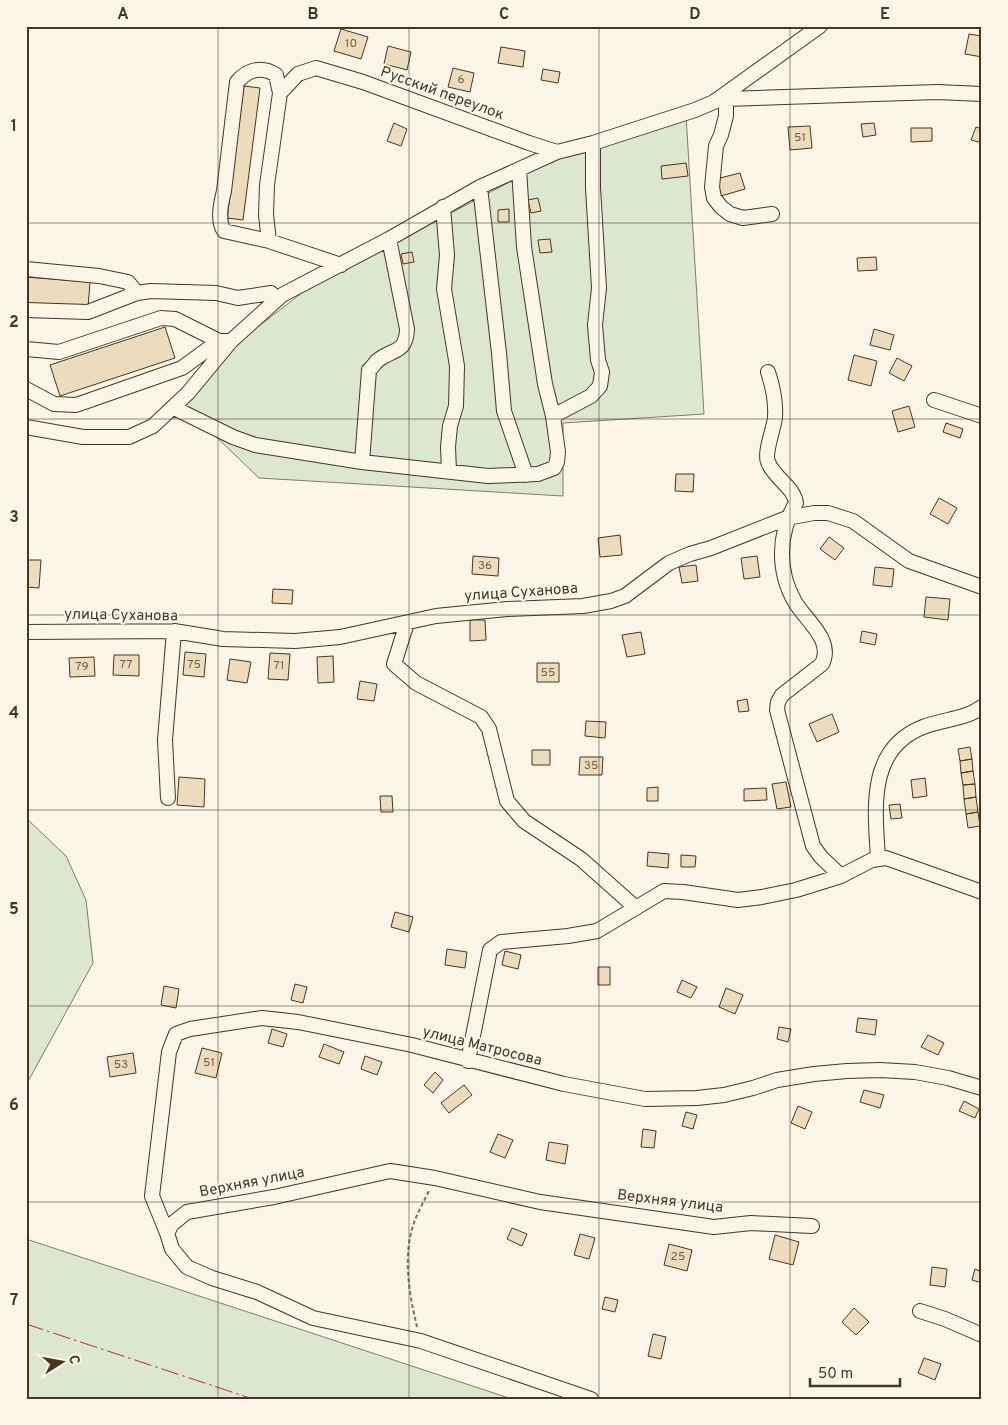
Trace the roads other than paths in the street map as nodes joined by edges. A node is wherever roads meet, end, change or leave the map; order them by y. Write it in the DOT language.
graph roads {
  1 [pos="820,26"];
  2 [pos="280,93"];
  3 [pos="982,94"];
  4 [pos="720,100"];
  5 [pos="593,143"];
  6 [pos="557,152"];
  7 [pos="519,169"];
  8 [pos="480,187"];
  9 [pos="443,207"];
  10 [pos="772,214"];
  11 [pos="390,239"];
  12 [pos="269,241"];
  13 [pos="341,265"];
  14 [pos="26,269"];
  15 [pos="137,293"];
  16 [pos="270,293"];
  17 [pos="26,310"];
  18 [pos="225,341"];
  19 [pos="27,352"];
  20 [pos="768,372"];
  21 [pos="26,389"];
  22 [pos="934,400"];
  23 [pos="174,408"];
  24 [pos="553,416"];
  25 [pos="982,416"];
  26 [pos="26,427"];
  27 [pos="362,462"];
  28 [pos="449,471"];
  29 [pos="526,474"];
  30 [pos="787,518"];
  31 [pos="982,587"];
  32 [pos="407,623"];
  33 [pos="26,632"];
  34 [pos="174,632"];
  35 [pos="982,707"];
  36 [pos="168,798"];
  37 [pos="878,858"];
  38 [pos="841,876"];
  39 [pos="982,892"];
  40 [pos="636,908"];
  41 [pos="468,1061"];
  42 [pos="982,1088"];
  43 [pos="812,1226"];
  44 [pos="167,1233"];
  45 [pos="920,1311"];
  46 [pos="982,1335"];
  47 [pos="591,1399"];
  1 -- 4 [label="street"];
  2 -- 6 [label="street, Русский переулок"];
  2 -- 12 [label="street"];
  2 -- 12 [label="street"];
  3 -- 4 [label="street"];
  4 -- 5 [label="street"];
  4 -- 10 [label="street"];
  5 -- 6 [label="street"];
  5 -- 24 [label="street"];
  6 -- 7 [label="street"];
  7 -- 8 [label="street"];
  7 -- 24 [label="street"];
  8 -- 9 [label="street"];
  8 -- 29 [label="street"];
  9 -- 11 [label="street"];
  9 -- 28 [label="street"];
  11 -- 13 [label="street"];
  11 -- 27 [label="street"];
  12 -- 13 [label="street"];
  13 -- 18 [label="street"];
  14 -- 15 [label="street"];
  15 -- 16 [label="street"];
  15 -- 17 [label="street"];
  18 -- 19 [label="street"];
  18 -- 21 [label="street"];
  18 -- 23 [label="street"];
  20 -- 30 [label="street"];
  22 -- 25 [label="street"];
  23 -- 26 [label="street"];
  23 -- 27 [label="street"];
  24 -- 29 [label="street"];
  27 -- 28 [label="street"];
  28 -- 29 [label="street"];
  30 -- 31 [label="street, улица Суханова"];
  30 -- 32 [label="street, улица Суханова"];
  30 -- 38 [label="street"];
  32 -- 34 [label="street, улица Суханова"];
  32 -- 40 [label="street"];
  33 -- 34 [label="street, улица Суханова"];
  34 -- 36 [label="street"];
  35 -- 37 [label="street"];
  37 -- 38 [label="street"];
  37 -- 39 [label="street"];
  38 -- 40 [label="street"];
  40 -- 41 [label="street"];
  41 -- 42 [label="street, улица Матросова"];
  41 -- 44 [label="street, улица Матросова"];
  43 -- 44 [label="street, Верхняя улица"];
  44 -- 47 [label="street"];
  45 -- 46 [label="street"];
}
